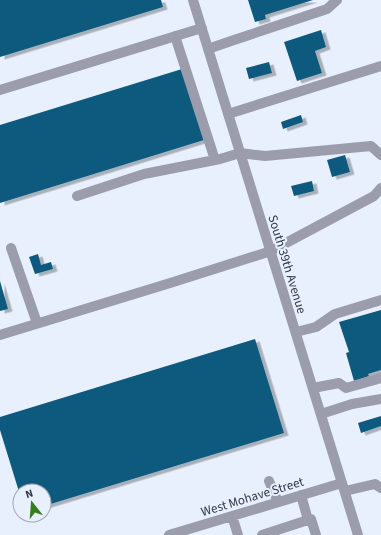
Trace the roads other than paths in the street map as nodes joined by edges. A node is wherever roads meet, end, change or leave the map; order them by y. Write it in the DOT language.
graph roads {
  1 [pos="193,0"];
  2 [pos="338,0"];
  3 [pos="202,28"];
  4 [pos="175,36"];
  5 [pos="208,49"];
  6 [pos="381,66"];
  7 [pos="0,90"];
  8 [pos="228,114"];
  9 [pos="240,153"];
  10 [pos="381,155"];
  11 [pos="215,160"];
  12 [pos="381,188"];
  13 [pos="77,196"];
  14 [pos="11,248"];
  15 [pos="270,251"];
  16 [pos="381,300"];
  17 [pos="37,323"];
  18 [pos="296,332"];
  19 [pos="0,335"];
  20 [pos="381,378"];
  21 [pos="313,388"];
  22 [pos="381,399"];
  23 [pos="321,414"];
  24 [pos="269,481"];
  25 [pos="343,487"];
  26 [pos="381,488"];
  27 [pos="301,495"];
  28 [pos="278,502"];
  29 [pos="232,516"];
  30 [pos="308,520"];
  31 [pos="169,535"];
  32 [pos="238,535"];
  33 [pos="262,535"];
  34 [pos="316,535"];
  35 [pos="358,535"];
  1 -- 3 [label="street, South 39th Avenue"];
  2 -- 5 [label="street"];
  3 -- 4 [label="street"];
  3 -- 5 [label="street, South 39th Avenue"];
  4 -- 7 [label="street"];
  4 -- 11 [label="street"];
  5 -- 8 [label="street, South 39th Avenue"];
  6 -- 8 [label="street"];
  8 -- 9 [label="street, South 39th Avenue"];
  9 -- 10 [label="street"];
  9 -- 11 [label="street"];
  9 -- 15 [label="street, South 39th Avenue"];
  11 -- 13 [label="street"];
  12 -- 15 [label="street"];
  14 -- 17 [label="street"];
  15 -- 17 [label="street"];
  15 -- 18 [label="street, South 39th Avenue"];
  16 -- 18 [label="street"];
  17 -- 19 [label="street"];
  18 -- 21 [label="street, South 39th Avenue"];
  20 -- 21 [label="street"];
  21 -- 23 [label="street, South 39th Avenue"];
  22 -- 23 [label="street"];
  23 -- 25 [label="street, South 39th Avenue"];
  24 -- 28 [label="street"];
  25 -- 26 [label="street, West Mohave Street"];
  25 -- 27 [label="street, West Mohave Street"];
  25 -- 35 [label="street, South 39th Avenue"];
  27 -- 28 [label="street, West Mohave Street"];
  27 -- 30 [label="street"];
  28 -- 29 [label="street, West Mohave Street"];
  29 -- 31 [label="street, West Mohave Street"];
  29 -- 32 [label="street"];
  30 -- 33 [label="street"];
  30 -- 34 [label="street"];
}
